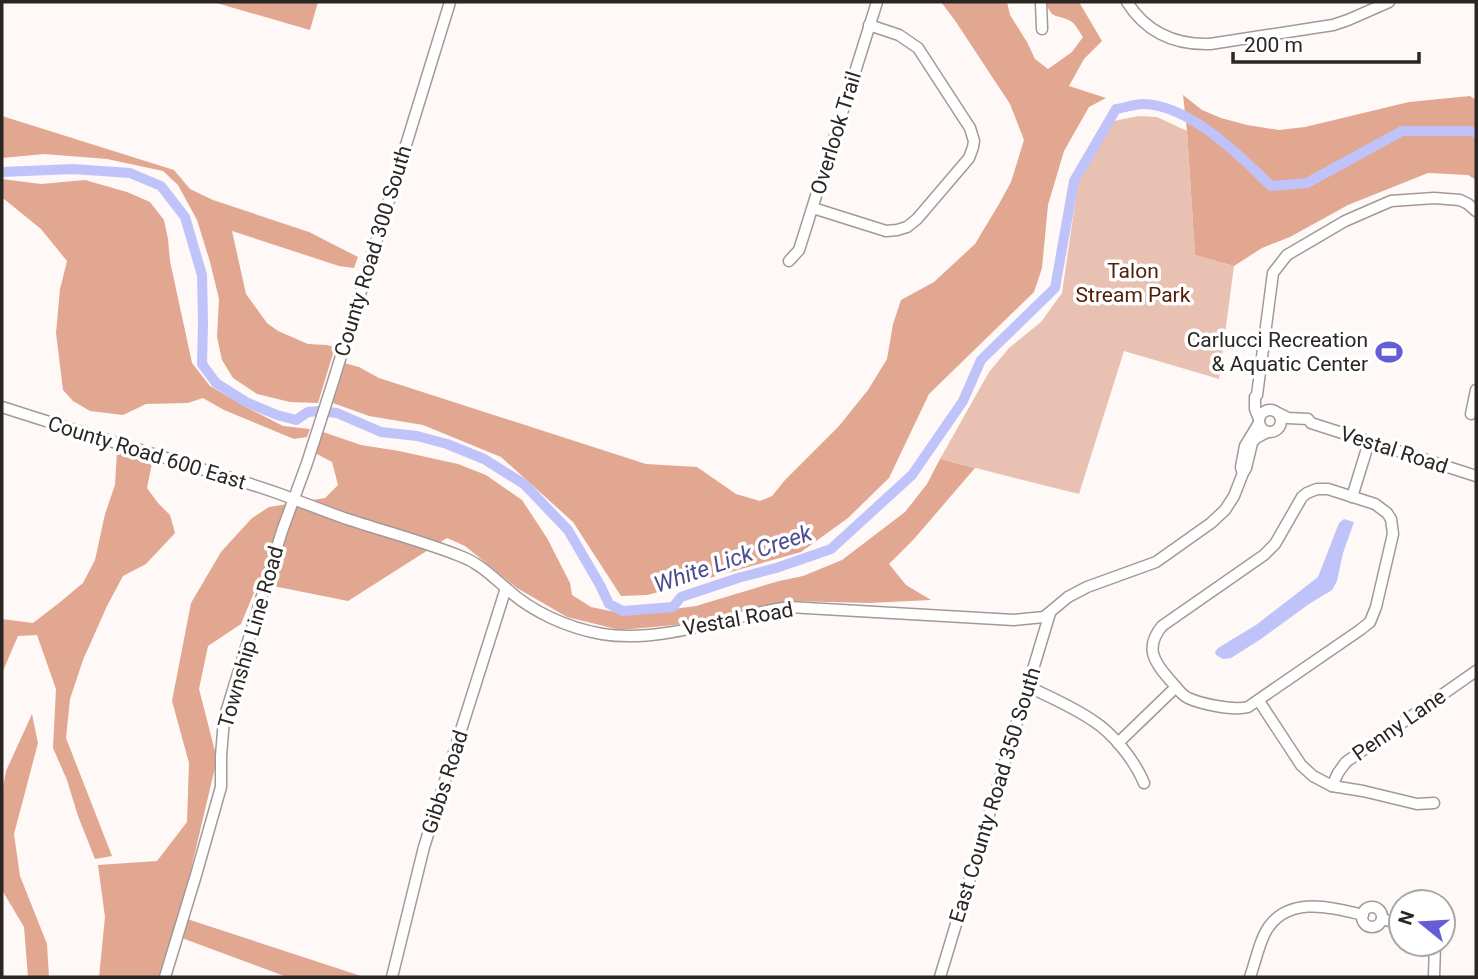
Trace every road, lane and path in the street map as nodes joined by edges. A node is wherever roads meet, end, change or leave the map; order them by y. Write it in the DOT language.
graph roads {
  1 [pos="450,2"];
  2 [pos="877,2"];
  3 [pos="1041,2"];
  4 [pos="1127,2"];
  5 [pos="1389,2"];
  6 [pos="869,25"];
  7 [pos="1042,29"];
  8 [pos="813,208"];
  9 [pos="1476,211"];
  10 [pos="789,261"];
  11 [pos="1476,390"];
  12 [pos="1258,395"];
  13 [pos="2,407"];
  14 [pos="1275,412"];
  15 [pos="1471,414"];
  16 [pos="1259,421"];
  17 [pos="1311,423"];
  18 [pos="1279,428"];
  19 [pos="1267,432"];
  20 [pos="1369,442"];
  21 [pos="1243,472"];
  22 [pos="1476,476"];
  23 [pos="1352,497"];
  24 [pos="293,499"];
  25 [pos="506,589"];
  26 [pos="1051,612"];
  27 [pos="1476,671"];
  28 [pos="1029,687"];
  29 [pos="1176,687"];
  30 [pos="1259,701"];
  31 [pos="1118,743"];
  32 [pos="1144,783"];
  33 [pos="1332,786"];
  34 [pos="1434,803"];
  35 [pos="1387,920"];
  36 [pos="1435,958"];
  37 [pos="164,977"];
  38 [pos="392,977"];
  39 [pos="940,977"];
  40 [pos="1250,977"];
  41 [pos="1434,977"];
  1 -- 24 [label="street, County Road 300 South"];
  2 -- 6 [label="street, Overlook Trail"];
  3 -- 7 [label="street"];
  4 -- 5 [label="street"];
  6 -- 8 [label="street, Overlook Trail"];
  6 -- 8 [label="street"];
  8 -- 10 [label="street, Overlook Trail"];
  9 -- 12 [label="street"];
  11 -- 15 [label="street"];
  12 -- 14 [label="street"];
  12 -- 16 [label="street"];
  13 -- 24 [label="street, County Road 600 East"];
  14 -- 16 [label="street"];
  14 -- 17 [label="street, Vestal Road"];
  14 -- 18 [label="street"];
  16 -- 19 [label="street"];
  16 -- 21 [label="street, Vestal Road"];
  17 -- 18 [label="street, Vestal Road"];
  17 -- 20 [label="street, Vestal Road"];
  18 -- 19 [label="street"];
  19 -- 21 [label="street, Vestal Road"];
  20 -- 22 [label="street, Vestal Road"];
  20 -- 23 [label="street"];
  21 -- 26 [label="street, Vestal Road"];
  23 -- 29 [label="street"];
  23 -- 30 [label="street"];
  24 -- 25 [label="street, Vestal Road"];
  24 -- 37 [label="street, Township Line Road"];
  25 -- 26 [label="street, Vestal Road"];
  25 -- 38 [label="street, Gibbs Road"];
  26 -- 28 [label="street, East County Road 350 South"];
  27 -- 33 [label="street, Penny Lane"];
  28 -- 31 [label="street"];
  28 -- 39 [label="street, East County Road 350 South"];
  29 -- 30 [label="street"];
  29 -- 31 [label="street"];
  30 -- 33 [label="street"];
  31 -- 32 [label="street"];
  33 -- 34 [label="street"];
  35 -- 40 [label="street"];
  36 -- 41 [label="street"];
}
